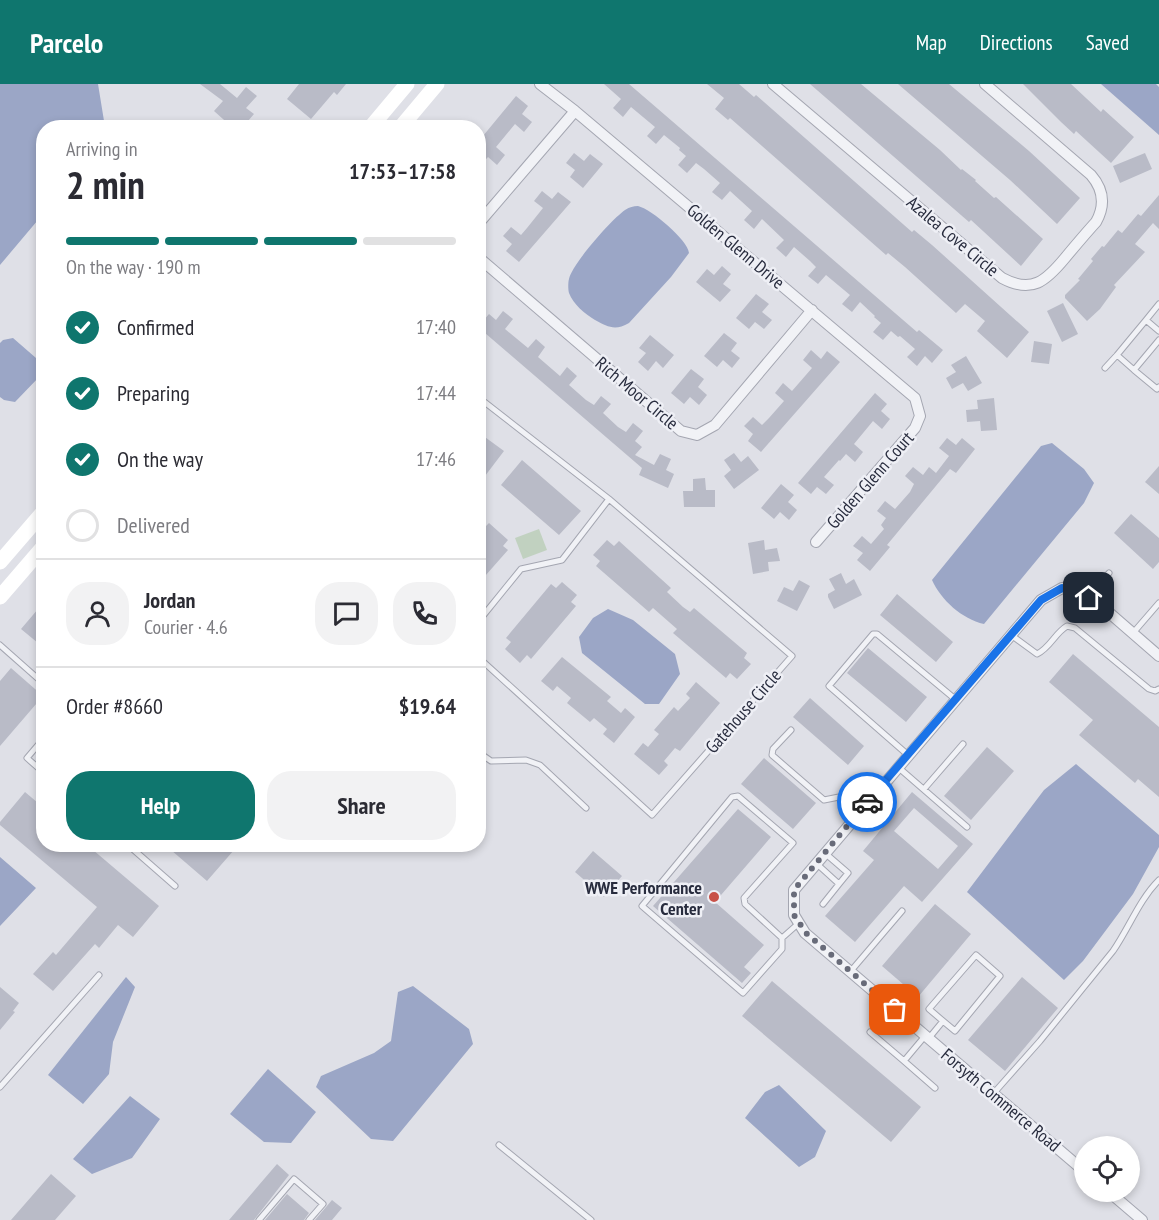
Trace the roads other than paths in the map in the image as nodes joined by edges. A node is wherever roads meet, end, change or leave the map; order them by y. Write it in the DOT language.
graph roads {
  1 [pos="407,84"];
  2 [pos="437,84"];
  3 [pos="540,84"];
  4 [pos="773,84"];
  5 [pos="985,84"];
  6 [pos="576,111"];
  7 [pos="377,120"];
  8 [pos="407,120"];
  9 [pos="486,215"];
  10 [pos="486,264"];
  11 [pos="1159,304"];
  12 [pos="812,310"];
  13 [pos="1146,320"];
  14 [pos="1159,331"];
  15 [pos="1159,340"];
  16 [pos="1117,355"];
  17 [pos="1105,368"];
  18 [pos="1134,370"];
  19 [pos="1159,387"];
  20 [pos="486,403"];
  21 [pos="920,416"];
  22 [pos="609,500"];
  23 [pos="36,520"];
  24 [pos="816,542"];
  25 [pos="0,562"];
  26 [pos="36,566"];
  27 [pos="1108,573"];
  28 [pos="0,597"];
  29 [pos="1089,598"];
  30 [pos="1159,603"];
  31 [pos="486,612"];
  32 [pos="1133,633"];
  33 [pos="1011,635"];
  34 [pos="1,647"];
  35 [pos="1159,656"];
  36 [pos="486,664"];
  37 [pos="36,677"];
  38 [pos="1159,689"];
  39 [pos="956,699"];
  40 [pos="791,730"];
  41 [pos="963,744"];
  42 [pos="36,747"];
  43 [pos="908,755"];
  44 [pos="486,758"];
  45 [pos="36,766"];
  46 [pos="898,767"];
  47 [pos="924,789"];
  48 [pos="586,808"];
  49 [pos="857,814"];
  50 [pos="967,827"];
  51 [pos="136,852"];
  52 [pos="824,853"];
  53 [pos="816,863"];
  54 [pos="1159,880"];
  55 [pos="839,884"];
  56 [pos="176,886"];
  57 [pos="823,904"];
  58 [pos="902,911"];
  59 [pos="799,923"];
  60 [pos="782,938"];
  61 [pos="850,972"];
  62 [pos="99,975"];
  63 [pos="943,1021"];
  64 [pos="870,1032"];
  65 [pos="927,1037"];
  66 [pos="904,1061"];
  67 [pos="0,1088"];
  68 [pos="934,1088"];
  69 [pos="993,1094"];
  70 [pos="499,1145"];
  71 [pos="1074,1163"];
  72 [pos="1121,1202"];
  73 [pos="259,1220"];
  74 [pos="309,1220"];
  75 [pos="591,1220"];
  76 [pos="1142,1220"];
  1 -- 7 [label="main road"];
  2 -- 8 [label="main road"];
  3 -- 6 [label="street, Golden Glenn Drive"];
  4 -- 5 [label="street, Azalea Cove Circle"];
  6 -- 9 [label="street"];
  6 -- 12 [label="street, Golden Glenn Drive"];
  10 -- 12 [label="street, Rich Moor Circle"];
  11 -- 13 [label="lane"];
  12 -- 21 [label="street, Golden Glenn Drive"];
  13 -- 14 [label="lane"];
  13 -- 16 [label="lane"];
  15 -- 18 [label="lane"];
  16 -- 17 [label="lane"];
  16 -- 18 [label="lane"];
  18 -- 19 [label="lane"];
  20 -- 22 [label="lane, Gatehouse Circle"];
  21 -- 24 [label="street, Golden Glenn Court"];
  22 -- 31 [label="lane"];
  22 -- 36 [label="lane, Gatehouse Circle"];
  23 -- 25 [label="main road"];
  26 -- 28 [label="main road"];
  27 -- 29 [label="lane"];
  29 -- 32 [label="street"];
  29 -- 33 [label="street"];
  30 -- 32 [label="lane"];
  32 -- 35 [label="street"];
  33 -- 38 [label="lane"];
  33 -- 39 [label="street"];
  34 -- 37 [label="lane"];
  39 -- 43 [label="street"];
  39 -- 43 [label="lane"];
  40 -- 49 [label="lane"];
  41 -- 47 [label="lane"];
  42 -- 45 [label="lane"];
  43 -- 46 [label="street"];
  44 -- 48 [label="lane"];
  46 -- 47 [label="lane"];
  46 -- 49 [label="street"];
  47 -- 50 [label="lane"];
  49 -- 52 [label="street"];
  51 -- 56 [label="lane"];
  52 -- 53 [label="street"];
  52 -- 55 [label="lane"];
  53 -- 55 [label="lane"];
  53 -- 59 [label="street"];
  54 -- 69 [label="lane"];
  55 -- 57 [label="lane"];
  58 -- 61 [label="lane"];
  59 -- 60 [label="lane"];
  59 -- 61 [label="street, Forsyth Commerce Road"];
  60 -- 60 [label="lane"];
  61 -- 65 [label="street, Forsyth Commerce Road"];
  62 -- 67 [label="lane"];
  63 -- 63 [label="lane"];
  63 -- 65 [label="lane"];
  64 -- 66 [label="lane"];
  65 -- 66 [label="lane"];
  65 -- 69 [label="street, Forsyth Commerce Road"];
  66 -- 68 [label="lane"];
  69 -- 71 [label="street, Forsyth Commerce Road"];
  70 -- 75 [label="lane"];
  72 -- 76 [label="street"];
  73 -- 74 [label="lane"];
}
